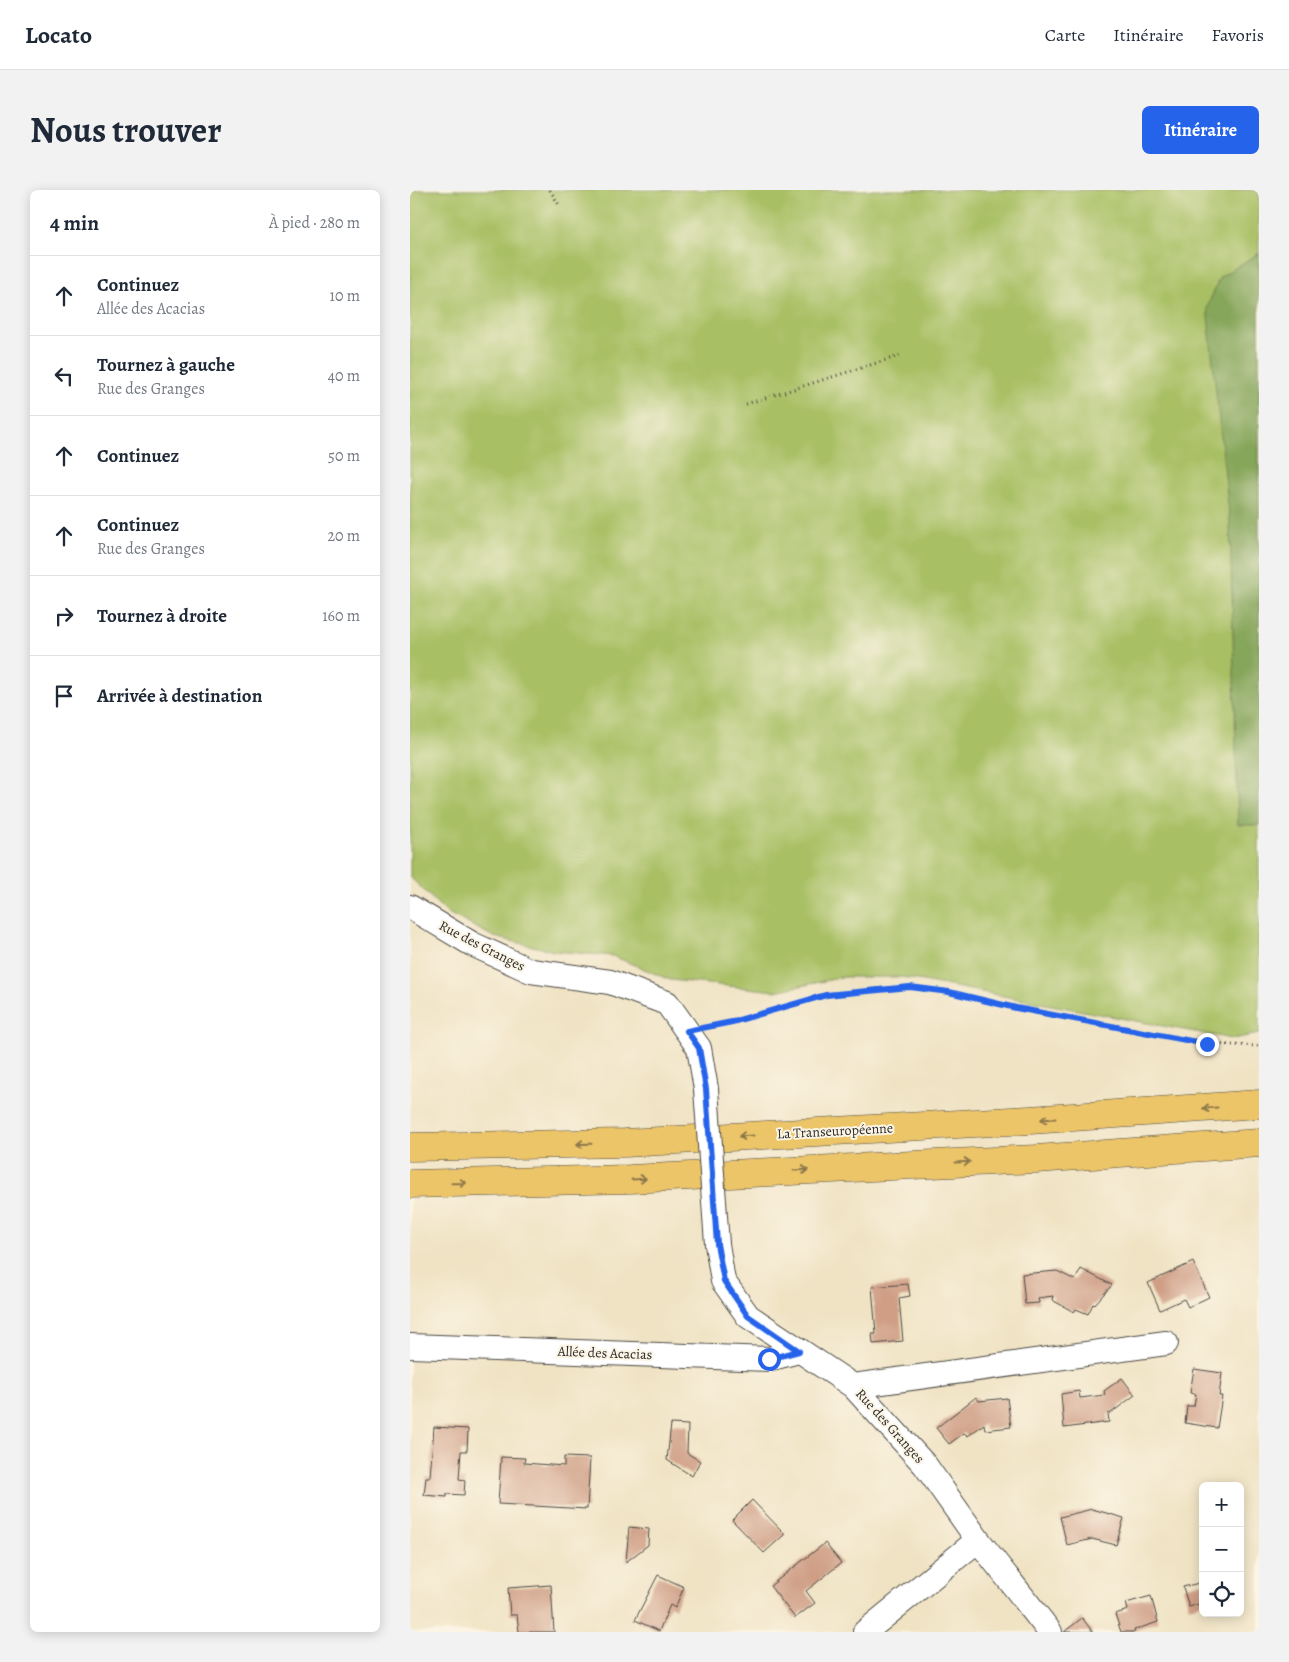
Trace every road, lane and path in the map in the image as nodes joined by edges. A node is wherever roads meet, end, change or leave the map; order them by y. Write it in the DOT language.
graph roads {
  1 [pos="550,190"];
  2 [pos="559,205"];
  3 [pos="902,355"];
  4 [pos="746,404"];
  5 [pos="410,907"];
  6 [pos="687,1031"];
  7 [pos="1259,1046"];
  8 [pos="1259,1104"];
  9 [pos="1259,1143"];
  10 [pos="410,1148"];
  11 [pos="410,1184"];
  12 [pos="1166,1343"];
  13 [pos="410,1346"];
  14 [pos="799,1351"];
  15 [pos="853,1386"];
  16 [pos="978,1540"];
  17 [pos="865,1632"];
  18 [pos="1050,1632"];
  1 -- 2 [label="path"];
  3 -- 4 [label="path"];
  5 -- 6 [label="street, Rue des Granges"];
  6 -- 7 [label="path"];
  6 -- 14 [label="street, Rue des Granges, bridge"];
  8 -- 10 [label="highway, La Transeuropéenne, one-way"];
  11 -- 9 [label="highway, one-way"];
  12 -- 15 [label="street"];
  13 -- 14 [label="street, Allée des Acacias"];
  14 -- 15 [label="street, Rue des Granges"];
  15 -- 16 [label="street, Rue des Granges"];
  16 -- 17 [label="street"];
  16 -- 18 [label="street, Rue des Granges"];
}
